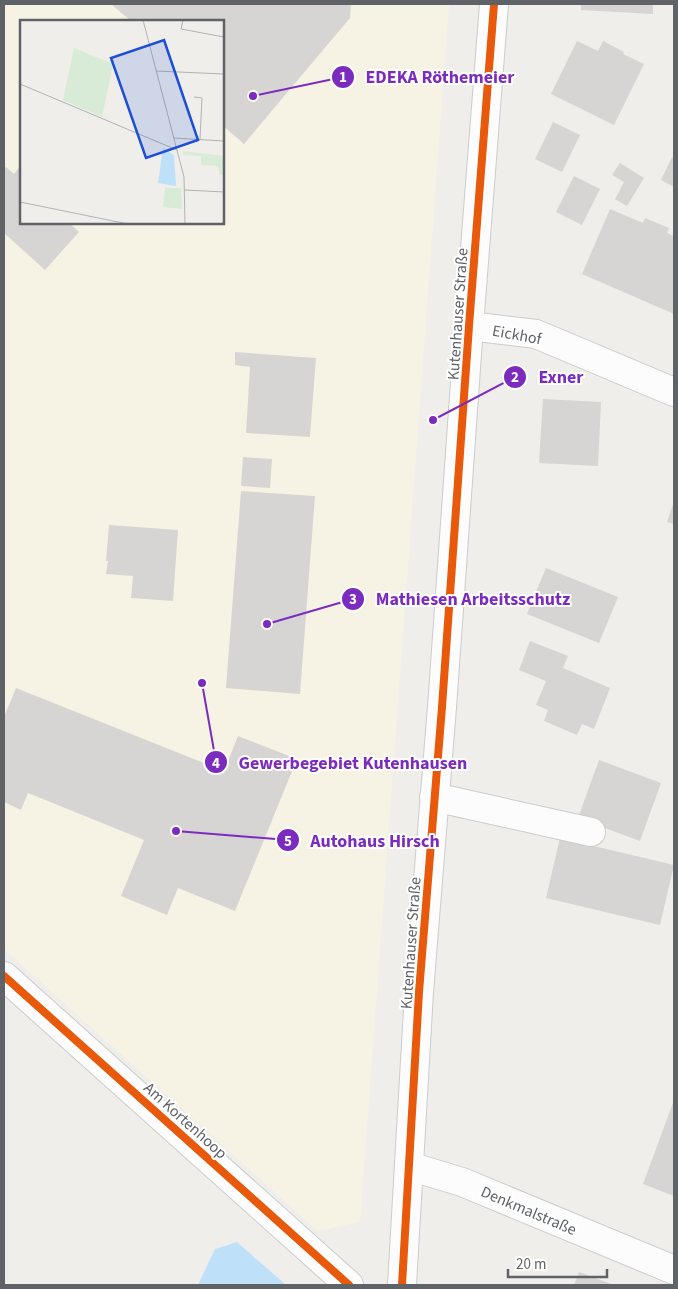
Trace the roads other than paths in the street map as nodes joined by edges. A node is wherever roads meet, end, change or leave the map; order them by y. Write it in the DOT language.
graph roads {
  1 [pos="494,4"];
  2 [pos="469,326"];
  3 [pos="674,392"];
  4 [pos="434,797"];
  5 [pos="591,832"];
  6 [pos="4,976"];
  7 [pos="409,1166"];
  8 [pos="674,1270"];
  9 [pos="349,1285"];
  10 [pos="402,1285"];
  1 -- 2 [label="street, Kutenhauser Straße"];
  2 -- 3 [label="street, Eickhof"];
  2 -- 4 [label="street, Kutenhauser Straße"];
  4 -- 5 [label="street"];
  4 -- 7 [label="street, Kutenhauser Straße"];
  6 -- 9 [label="street, Am Kortenhoop"];
  7 -- 8 [label="street, Denkmalstraße"];
  7 -- 10 [label="street, Kutenhauser Straße"];
}
